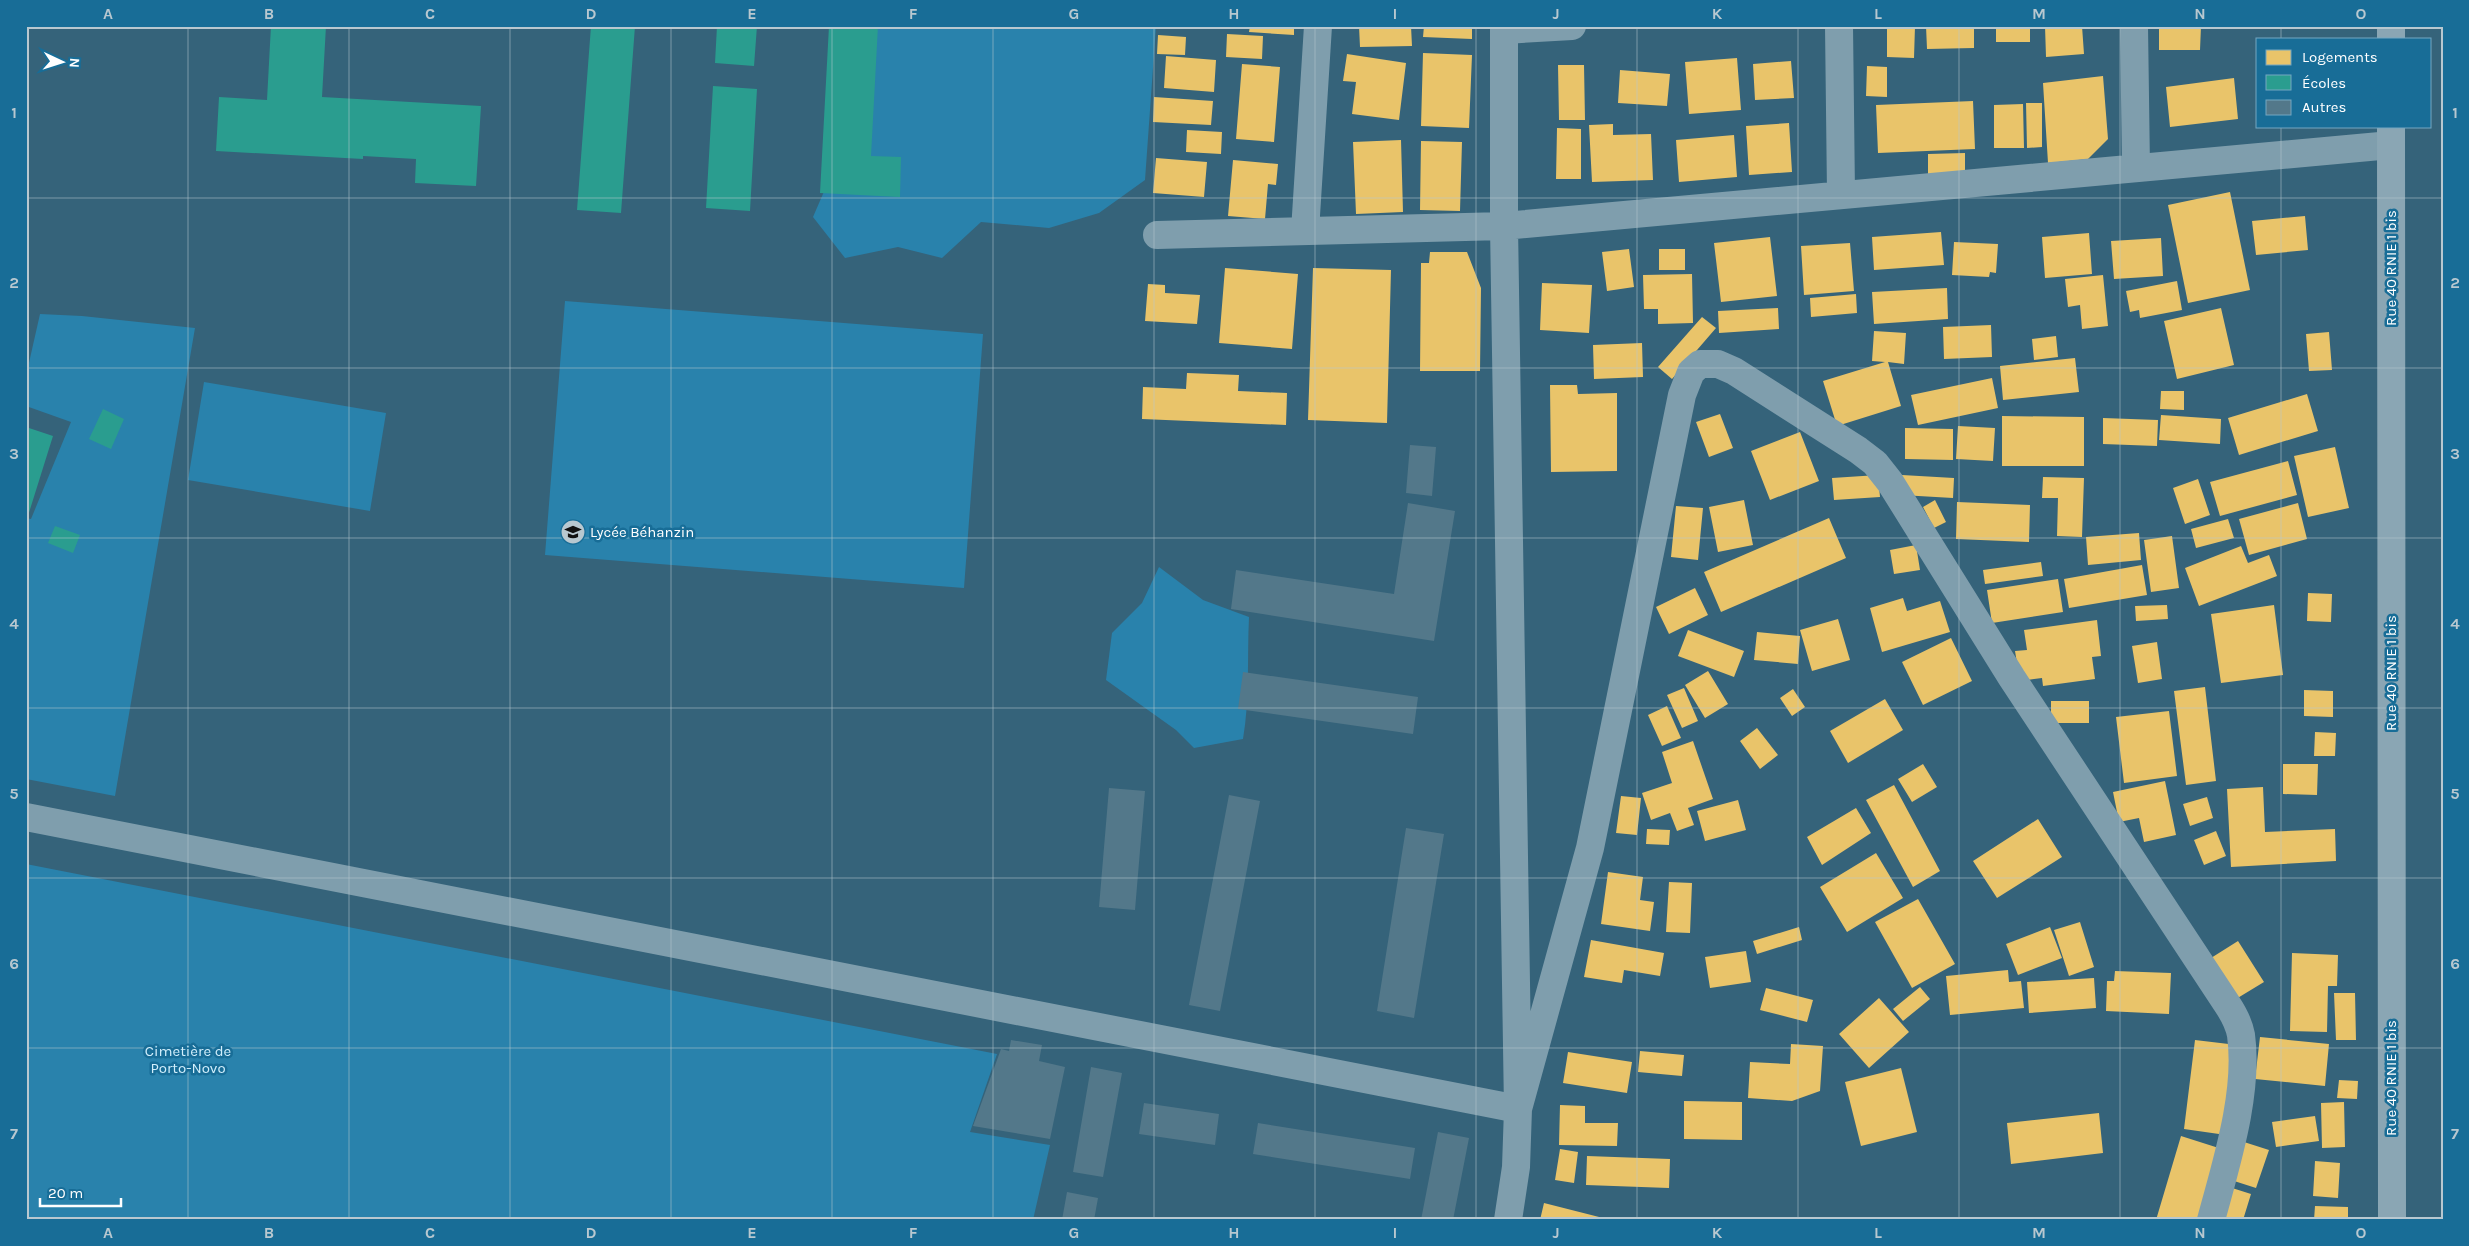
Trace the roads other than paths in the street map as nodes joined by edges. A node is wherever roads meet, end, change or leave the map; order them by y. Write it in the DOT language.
graph roads {
  1 [pos="1318,26"];
  2 [pos="1572,26"];
  3 [pos="1839,26"];
  4 [pos="2134,26"];
  5 [pos="1504,28"];
  6 [pos="2391,135"];
  7 [pos="2136,168"];
  8 [pos="1842,194"];
  9 [pos="1504,226"];
  10 [pos="1306,231"];
  11 [pos="1157,235"];
  12 [pos="26,817"];
  13 [pos="1518,1109"];
  14 [pos="1508,1220"];
  15 [pos="2212,1220"];
  16 [pos="2392,1220"];
  1 -- 10 [label="street"];
  2 -- 5 [label="street"];
  3 -- 8 [label="street"];
  4 -- 7 [label="street"];
  5 -- 9 [label="street"];
  6 -- 7 [label="street"];
  6 -- 16 [label="main road, Rue 40 RNIE 1 bis"];
  7 -- 8 [label="street"];
  8 -- 9 [label="street"];
  9 -- 10 [label="street"];
  9 -- 13 [label="street"];
  10 -- 11 [label="street"];
  12 -- 13 [label="street"];
  13 -- 14 [label="street"];
  13 -- 15 [label="street"];
}
